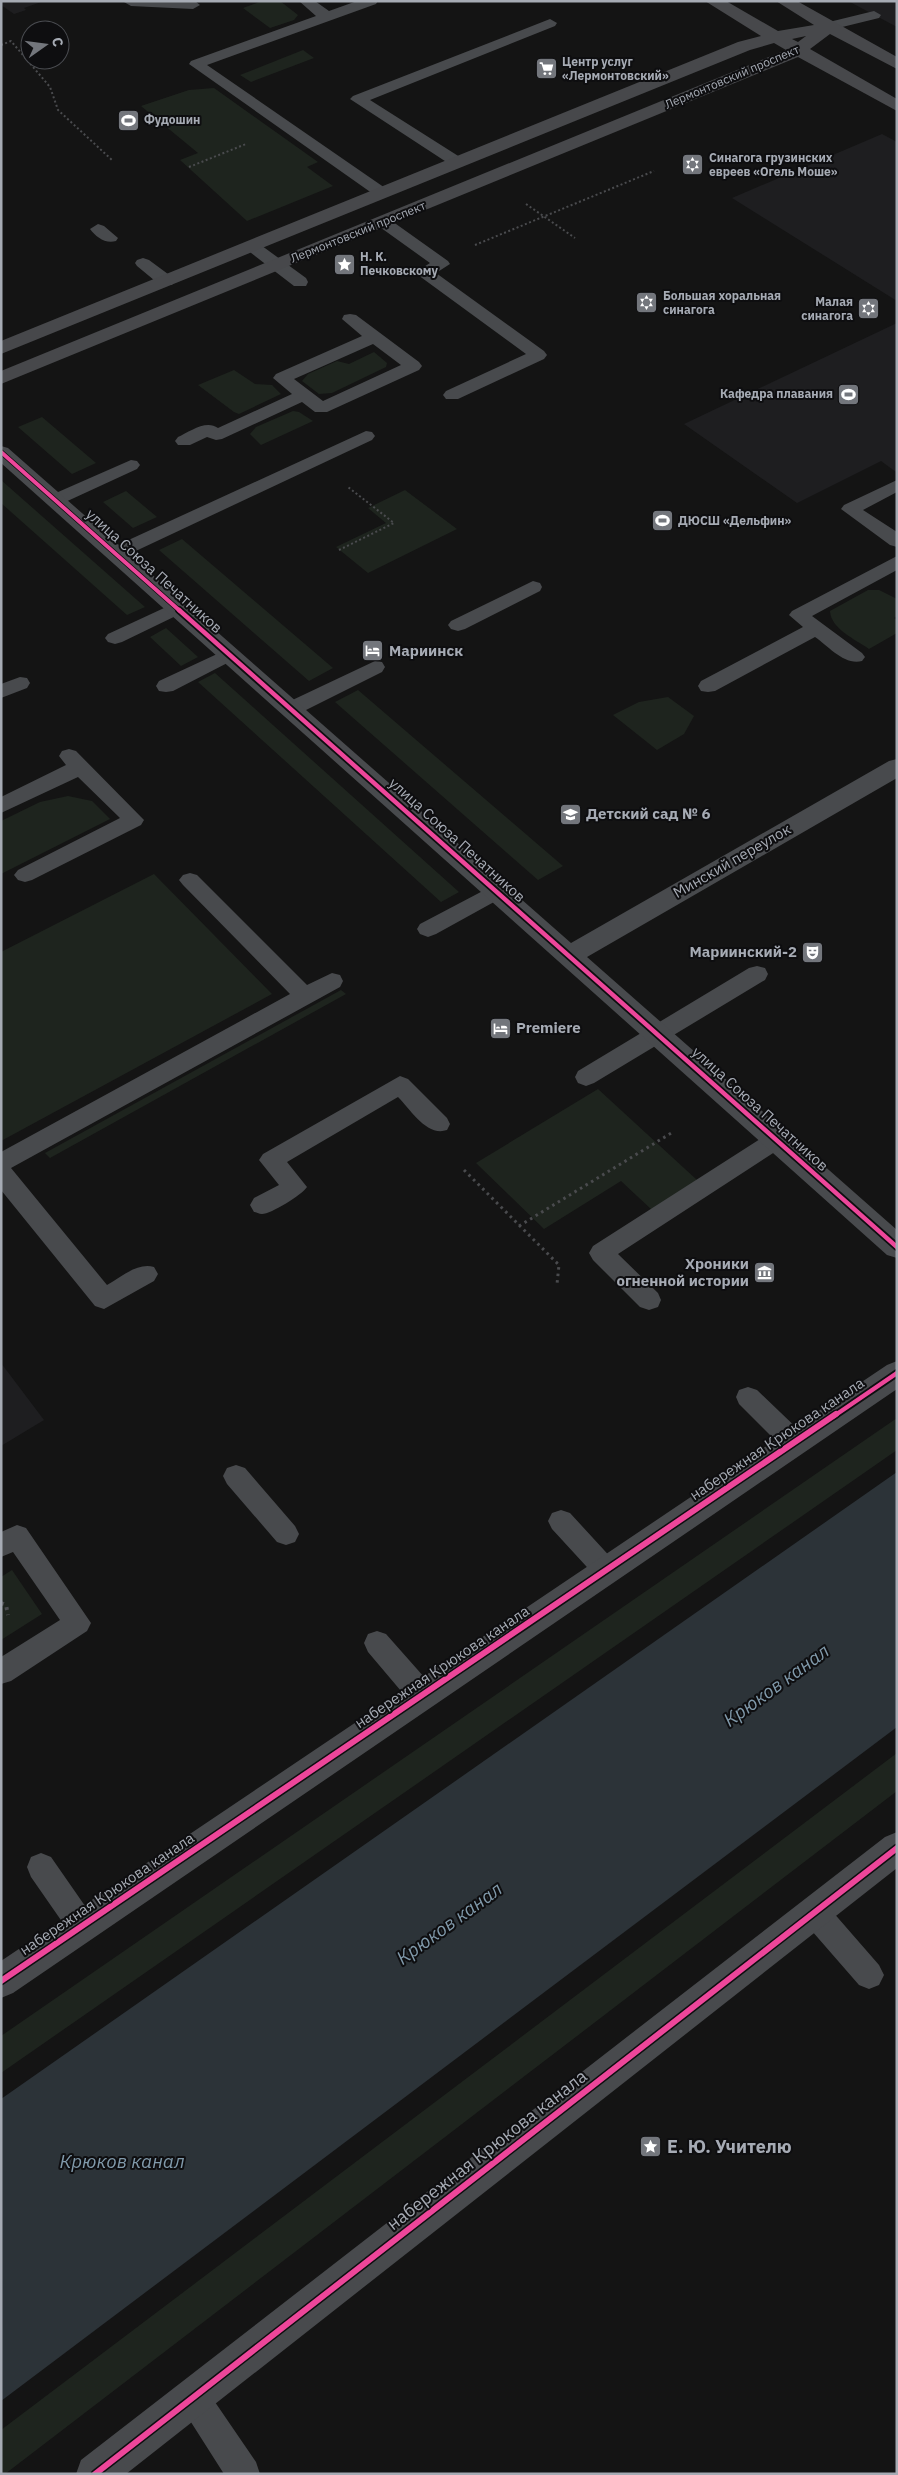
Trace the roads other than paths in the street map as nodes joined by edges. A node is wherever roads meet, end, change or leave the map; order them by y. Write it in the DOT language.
graph roads {
  1 [pos="306,1"];
  2 [pos="371,1"];
  3 [pos="713,1"];
  4 [pos="784,1"];
  5 [pos="131,2"];
  6 [pos="193,6"];
  7 [pos="874,14"];
  8 [pos="327,17"];
  9 [pos="550,23"];
  10 [pos="830,26"];
  11 [pos="775,36"];
  12 [pos="799,50"];
  13 [pos="897,64"];
  14 [pos="897,106"];
  15 [pos="457,162"];
  16 [pos="382,193"];
  17 [pos="383,222"];
  18 [pos="252,246"];
  19 [pos="143,263"];
  20 [pos="277,265"];
  21 [pos="166,281"];
  22 [pos="300,282"];
  23 [pos="350,320"];
  24 [pos="374,337"];
  25 [pos="1,348"];
  26 [pos="1,378"];
  27 [pos="304,395"];
  28 [pos="452,395"];
  29 [pos="366,436"];
  30 [pos="184,441"];
  31 [pos="1,452"];
  32 [pos="131,465"];
  33 [pos="897,485"];
  34 [pos="55,500"];
  35 [pos="897,541"];
  36 [pos="116,553"];
  37 [pos="897,562"];
  38 [pos="533,587"];
  39 [pos="177,608"];
  40 [pos="458,625"];
  41 [pos="817,628"];
  42 [pos="115,638"];
  43 [pos="230,654"];
  44 [pos="855,657"];
  45 [pos="375,667"];
  46 [pos="20,683"];
  47 [pos="166,686"];
  48 [pos="708,686"];
  49 [pos="1,692"];
  50 [pos="291,709"];
  51 [pos="897,767"];
  52 [pos="1,806"];
  53 [pos="24,875"];
  54 [pos="190,880"];
  55 [pos="496,892"];
  56 [pos="428,929"];
  57 [pos="569,956"];
  58 [pos="757,974"];
  59 [pos="332,981"];
  60 [pos="305,996"];
  61 [pos="657,1034"];
  62 [pos="586,1078"];
  63 [pos="439,1124"];
  64 [pos="776,1140"];
  65 [pos="1,1163"];
  66 [pos="1,1173"];
  67 [pos="262,1205"];
  68 [pos="897,1247"];
  69 [pos="146,1274"];
  70 [pos="649,1300"];
  71 [pos="897,1373"];
  72 [pos="748,1397"];
  73 [pos="794,1442"];
  74 [pos="236,1476"];
  75 [pos="561,1521"];
  76 [pos="286,1534"];
  77 [pos="1,1546"];
  78 [pos="606,1570"];
  79 [pos="378,1643"];
  80 [pos="1,1672"];
  81 [pos="422,1695"];
  82 [pos="897,1848"];
  83 [pos="41,1867"];
  84 [pos="815,1913"];
  85 [pos="82,1926"];
  86 [pos="869,1975"];
  87 [pos="1,1981"];
  88 [pos="193,2398"];
  89 [pos="95,2474"];
  90 [pos="244,2474"];
  1 -- 8 [label="lane"];
  2 -- 8 [label="lane"];
  3 -- 11 [label="main road"];
  4 -- 10 [label="main road"];
  5 -- 6 [label="lane"];
  7 -- 10 [label="lane"];
  8 -- 16 [label="lane"];
  9 -- 15 [label="lane"];
  10 -- 11 [label="main road, Лермонтовский проспект"];
  10 -- 12 [label="main road, Лермонтовский проспект"];
  10 -- 13 [label="main road"];
  11 -- 12 [label="main road"];
  11 -- 15 [label="main road, Лермонтовский проспект"];
  12 -- 14 [label="main road"];
  12 -- 17 [label="main road, Лермонтовский проспект"];
  15 -- 16 [label="main road, Лермонтовский проспект"];
  16 -- 18 [label="main road, Лермонтовский проспект"];
  17 -- 20 [label="main road, Лермонтовский проспект"];
  17 -- 28 [label="lane"];
  18 -- 20 [label="lane"];
  18 -- 21 [label="main road, Лермонтовский проспект"];
  19 -- 21 [label="lane"];
  20 -- 22 [label="lane"];
  20 -- 26 [label="main road, Лермонтовский проспект"];
  21 -- 25 [label="main road, Лермонтовский проспект"];
  23 -- 24 [label="lane"];
  24 -- 27 [label="lane"];
  24 -- 27 [label="lane"];
  27 -- 30 [label="lane"];
  29 -- 36 [label="lane"];
  31 -- 34 [label="street, улица Союза Печатников"];
  32 -- 34 [label="lane"];
  33 -- 35 [label="lane"];
  34 -- 36 [label="street, улица Союза Печатников"];
  36 -- 39 [label="street, улица Союза Печатников"];
  37 -- 41 [label="lane"];
  38 -- 40 [label="lane"];
  39 -- 42 [label="lane"];
  39 -- 43 [label="street, улица Союза Печатников"];
  41 -- 44 [label="lane"];
  41 -- 48 [label="lane"];
  43 -- 47 [label="lane"];
  43 -- 50 [label="street, улица Союза Печатников"];
  45 -- 50 [label="lane"];
  46 -- 49 [label="lane"];
  50 -- 55 [label="street, улица Союза Печатников"];
  51 -- 57 [label="street, Минский переулок"];
  52 -- 53 [label="lane"];
  54 -- 60 [label="lane"];
  55 -- 56 [label="lane"];
  55 -- 57 [label="street, улица Союза Печатников"];
  57 -- 61 [label="street, улица Союза Печатников"];
  58 -- 61 [label="lane"];
  59 -- 60 [label="lane"];
  60 -- 65 [label="lane"];
  61 -- 62 [label="lane"];
  61 -- 64 [label="street, улица Союза Печатников"];
  63 -- 67 [label="lane"];
  64 -- 68 [label="street, улица Союза Печатников"];
  64 -- 70 [label="lane"];
  66 -- 69 [label="lane"];
  71 -- 73 [label="street, набережная Крюкова канала"];
  72 -- 73 [label="lane"];
  73 -- 78 [label="street, набережная Крюкова канала"];
  74 -- 76 [label="lane"];
  75 -- 78 [label="lane"];
  77 -- 80 [label="lane"];
  78 -- 81 [label="street, набережная Крюкова канала"];
  79 -- 81 [label="lane"];
  81 -- 85 [label="street, набережная Крюкова канала"];
  82 -- 84 [label="street, набережная Крюкова канала"];
  83 -- 85 [label="lane"];
  84 -- 86 [label="lane"];
  84 -- 88 [label="street, набережная Крюкова канала"];
  85 -- 87 [label="street, набережная Крюкова канала"];
  88 -- 89 [label="street, набережная Крюкова канала"];
  88 -- 90 [label="lane"];
}
